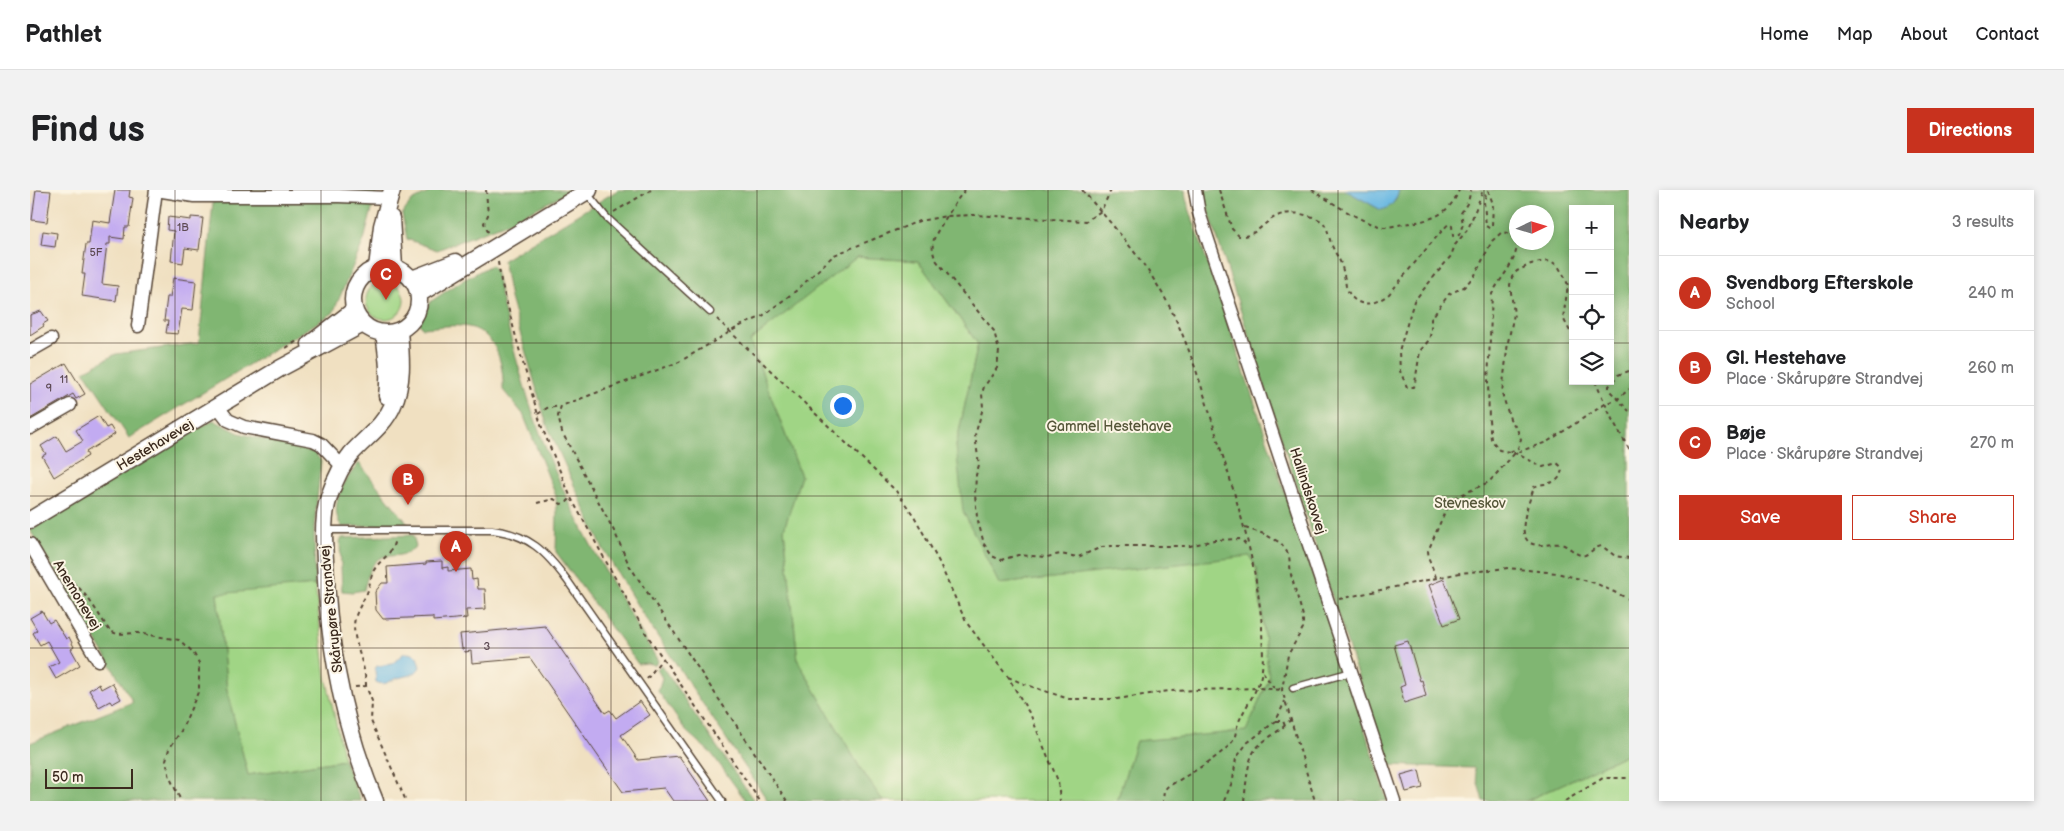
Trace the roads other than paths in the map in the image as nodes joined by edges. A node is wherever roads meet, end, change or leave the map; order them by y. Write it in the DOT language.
graph roads {
  1 [pos="156,190"];
  2 [pos="1195,190"];
  3 [pos="588,191"];
  4 [pos="390,194"];
  5 [pos="394,267"];
  6 [pos="377,268"];
  7 [pos="415,287"];
  8 [pos="354,310"];
  9 [pos="710,312"];
  10 [pos="363,324"];
  11 [pos="138,326"];
  12 [pos="391,332"];
  13 [pos="51,339"];
  14 [pos="30,351"];
  15 [pos="279,369"];
  16 [pos="70,405"];
  17 [pos="218,407"];
  18 [pos="30,428"];
  19 [pos="342,466"];
  20 [pos="30,520"];
  21 [pos="324,530"];
  22 [pos="30,544"];
  23 [pos="98,660"];
  24 [pos="1352,672"];
  25 [pos="1293,688"];
  26 [pos="375,801"];
  27 [pos="722,801"];
  28 [pos="1394,801"];
  1 -- 4 [label="street"];
  1 -- 11 [label="street"];
  2 -- 24 [label="street, Hallindskovvej"];
  3 -- 7 [label="street"];
  3 -- 9 [label="lane"];
  4 -- 5 [label="street"];
  4 -- 6 [label="street"];
  5 -- 6 [label="street"];
  5 -- 7 [label="street"];
  6 -- 8 [label="street"];
  7 -- 12 [label="street"];
  8 -- 10 [label="street"];
  8 -- 15 [label="street, Hestehavevej"];
  10 -- 12 [label="street"];
  10 -- 15 [label="street, Hestehavevej"];
  12 -- 19 [label="street, Skårupøre Strandvej"];
  13 -- 14 [label="street"];
  15 -- 17 [label="street, Hestehavevej"];
  16 -- 18 [label="street"];
  17 -- 19 [label="street"];
  17 -- 20 [label="street, Hestehavevej"];
  19 -- 21 [label="street, Skårupøre Strandvej"];
  21 -- 26 [label="street, Skårupøre Strandvej"];
  21 -- 27 [label="lane"];
  22 -- 23 [label="street, Anemonevej"];
  24 -- 25 [label="lane"];
  24 -- 28 [label="street, Hallindskovvej"];
}
